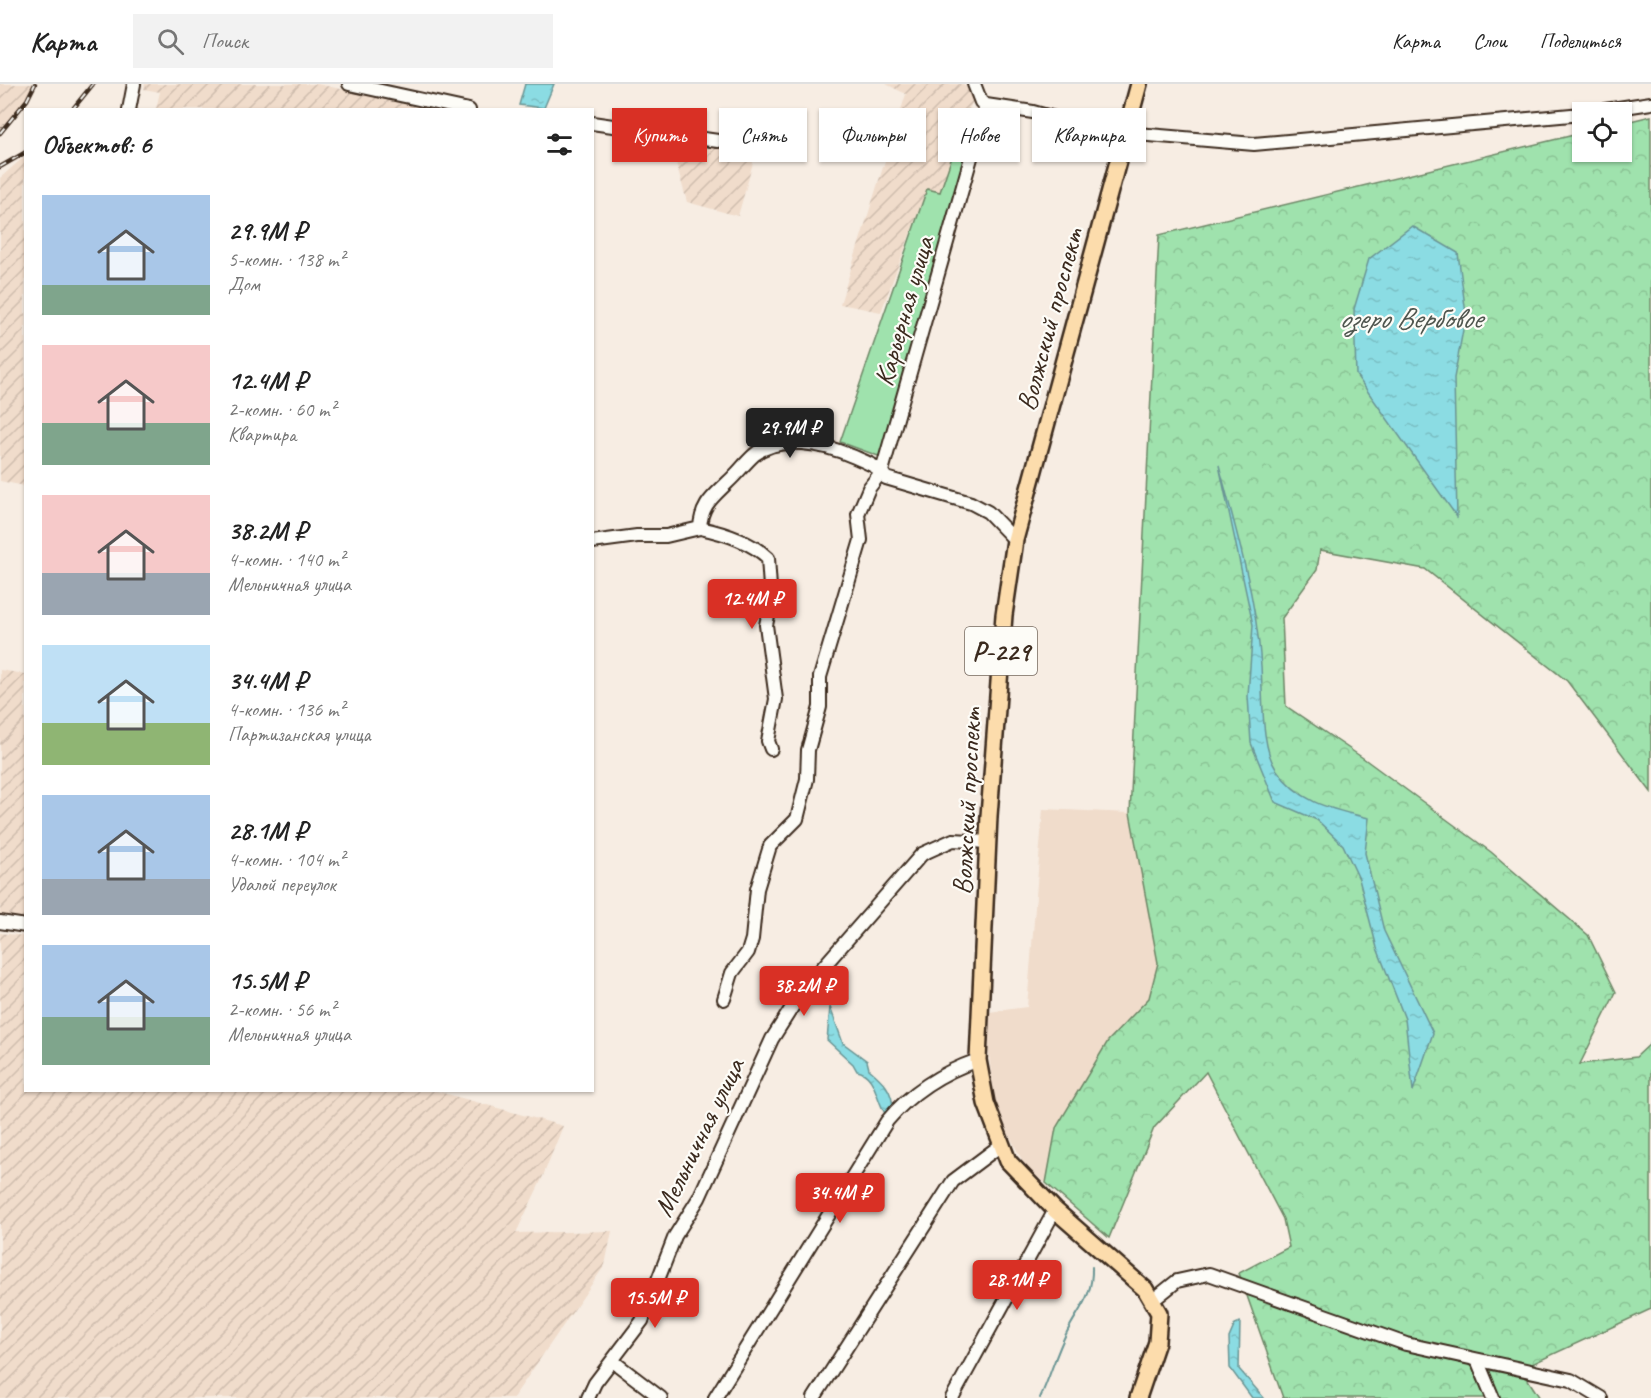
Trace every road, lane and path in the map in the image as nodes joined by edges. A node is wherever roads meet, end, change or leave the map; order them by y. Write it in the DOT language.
graph roads {
  1 [pos="134,84"];
  2 [pos="349,84"];
  3 [pos="974,84"];
  4 [pos="1139,84"];
  5 [pos="1651,103"];
  6 [pos="986,105"];
  7 [pos="1632,106"];
  8 [pos="129,108"];
  9 [pos="460,108"];
  10 [pos="1132,108"];
  11 [pos="1032,112"];
  12 [pos="1572,115"];
  13 [pos="594,123"];
  14 [pos="1146,134"];
  15 [pos="718,141"];
  16 [pos="1118,162"];
  17 [pos="882,471"];
  18 [pos="700,528"];
  19 [pos="1015,540"];
  20 [pos="594,542"];
  21 [pos="771,749"];
  22 [pos="988,842"];
  23 [pos="0,922"];
  24 [pos="24,926"];
  25 [pos="724,999"];
  26 [pos="978,1060"];
  27 [pos="1000,1145"];
  28 [pos="1055,1210"];
  29 [pos="1152,1301"];
  30 [pos="614,1362"];
  31 [pos="1478,1362"];
  32 [pos="588,1398"];
  33 [pos="662,1398"];
  34 [pos="715,1398"];
  35 [pos="814,1398"];
  36 [pos="952,1398"];
  37 [pos="1138,1398"];
  38 [pos="1493,1398"];
  39 [pos="1601,1398"];
  1 -- 8 [label="street"];
  2 -- 9 [label="street"];
  3 -- 6 [label="street"];
  4 -- 10 [label="main road, Волжский проспект / Р-229"];
  5 -- 7 [label="street"];
  6 -- 11 [label="street"];
  6 -- 17 [label="street, Карьерная улица"];
  12 -- 14 [label="street"];
  13 -- 15 [label="street"];
  16 -- 19 [label="main road, Волжский проспект / Р-229"];
  17 -- 18 [label="street"];
  17 -- 19 [label="street"];
  17 -- 25 [label="street, Карьерная улица"];
  18 -- 20 [label="street"];
  18 -- 21 [label="street"];
  19 -- 22 [label="main road, Волжский проспект / Р-229"];
  22 -- 26 [label="main road, Волжский проспект / Р-229"];
  22 -- 30 [label="street, Мельничная улица"];
  23 -- 24 [label="street"];
  26 -- 27 [label="main road, Волжский проспект / Р-229"];
  26 -- 34 [label="street"];
  27 -- 28 [label="main road, Волжский проспект / Р-229"];
  27 -- 35 [label="street"];
  28 -- 29 [label="main road, Волжский проспект / Р-229"];
  28 -- 36 [label="street"];
  29 -- 31 [label="street"];
  29 -- 37 [label="main road, Волжский проспект / Р-229"];
  30 -- 32 [label="street, Мельничная улица"];
  30 -- 33 [label="street"];
  31 -- 38 [label="street"];
  31 -- 39 [label="street"];
}
